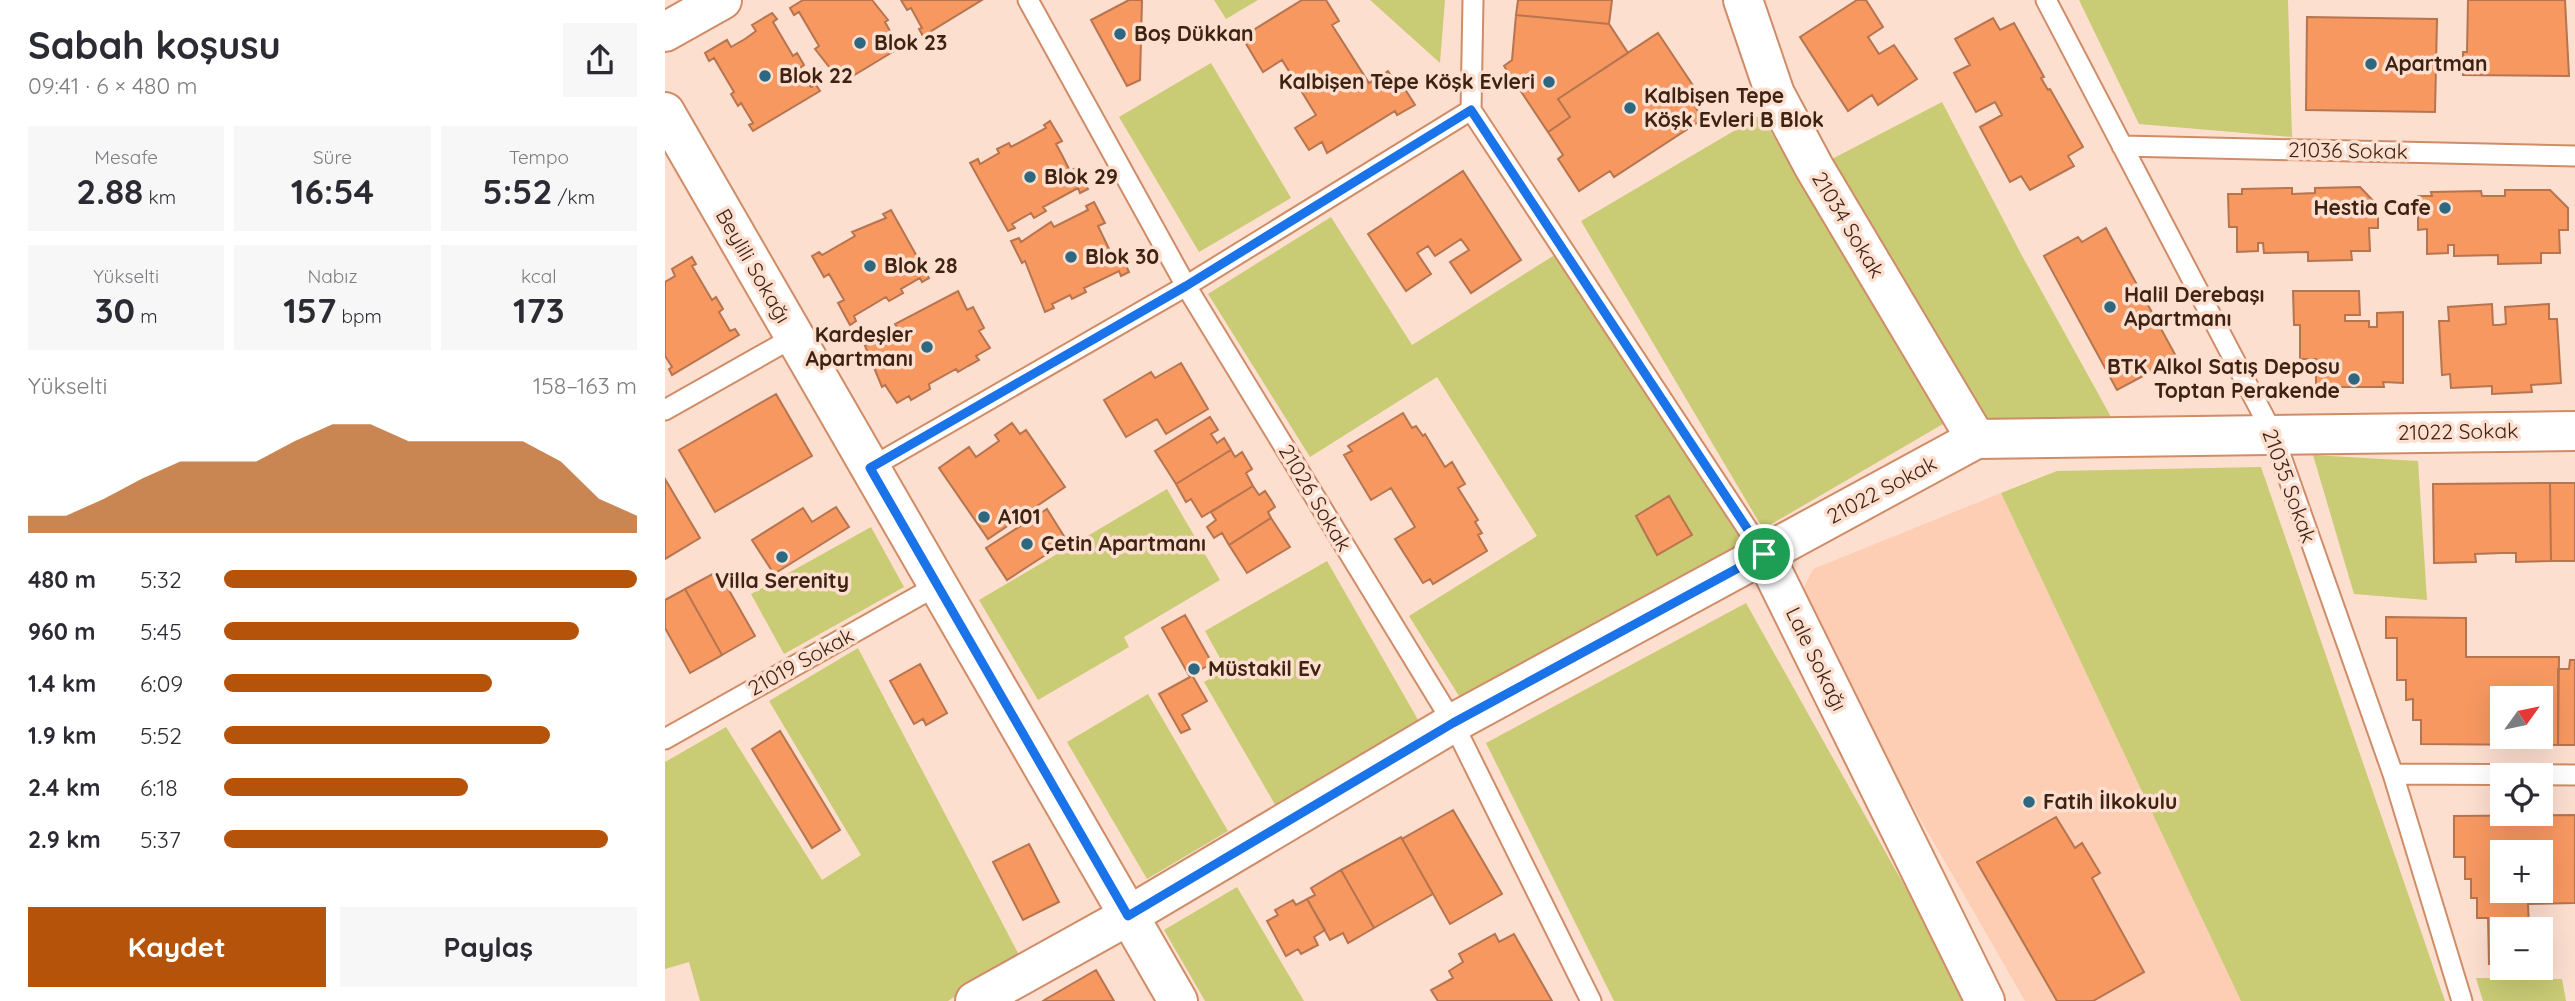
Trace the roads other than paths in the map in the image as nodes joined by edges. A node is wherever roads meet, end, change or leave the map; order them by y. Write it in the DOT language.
graph roads {
  1 [pos="722,0"];
  2 [pos="1028,0"];
  3 [pos="1473,0"];
  4 [pos="1743,0"];
  5 [pos="2046,0"];
  6 [pos="665,32"];
  7 [pos="1471,110"];
  8 [pos="665,112"];
  9 [pos="2122,146"];
  10 [pos="2575,156"];
  11 [pos="1186,286"];
  12 [pos="794,337"];
  13 [pos="665,410"];
  14 [pos="2575,431"];
  15 [pos="2273,434"];
  16 [pos="1976,439"];
  17 [pos="870,468"];
  18 [pos="1764,554"];
  19 [pos="938,585"];
  20 [pos="1453,723"];
  21 [pos="665,739"];
  22 [pos="2392,774"];
  23 [pos="2575,775"];
  24 [pos="1128,916"];
  25 [pos="975,1001"];
  26 [pos="1178,1001"];
  27 [pos="1591,1001"];
  28 [pos="1985,1001"];
  29 [pos="2462,1001"];
  1 -- 6 [label="street"];
  2 -- 11 [label="lane, 21026 Sokak"];
  3 -- 7 [label="lane"];
  4 -- 16 [label="street, 21034 Sokak"];
  5 -- 9 [label="lane, 21035 Sokak"];
  7 -- 11 [label="lane"];
  7 -- 18 [label="lane, Lale Sokağı"];
  8 -- 12 [label="street, Beylili Sokağı"];
  9 -- 10 [label="lane, 21036 Sokak"];
  9 -- 15 [label="lane, 21035 Sokak"];
  11 -- 17 [label="lane"];
  11 -- 20 [label="lane, 21026 Sokak"];
  12 -- 13 [label="lane"];
  12 -- 17 [label="street, Beylili Sokağı"];
  14 -- 15 [label="street, 21022 Sokak"];
  15 -- 16 [label="street, 21022 Sokak"];
  15 -- 22 [label="lane, 21035 Sokak"];
  16 -- 18 [label="street, 21022 Sokak"];
  17 -- 19 [label="street, Beylili Sokağı"];
  18 -- 20 [label="street, 21022 Sokak"];
  18 -- 28 [label="street, Lale Sokağı"];
  19 -- 21 [label="lane, 21019 Sokak"];
  19 -- 24 [label="street, Beylili Sokağı"];
  20 -- 24 [label="street, 21022 Sokak"];
  20 -- 27 [label="lane, 21026 Sokak"];
  22 -- 23 [label="lane"];
  22 -- 29 [label="lane, 21035 Sokak"];
  24 -- 25 [label="street, 21022 Sokak"];
  24 -- 26 [label="street, Beylili Sokağı"];
}
